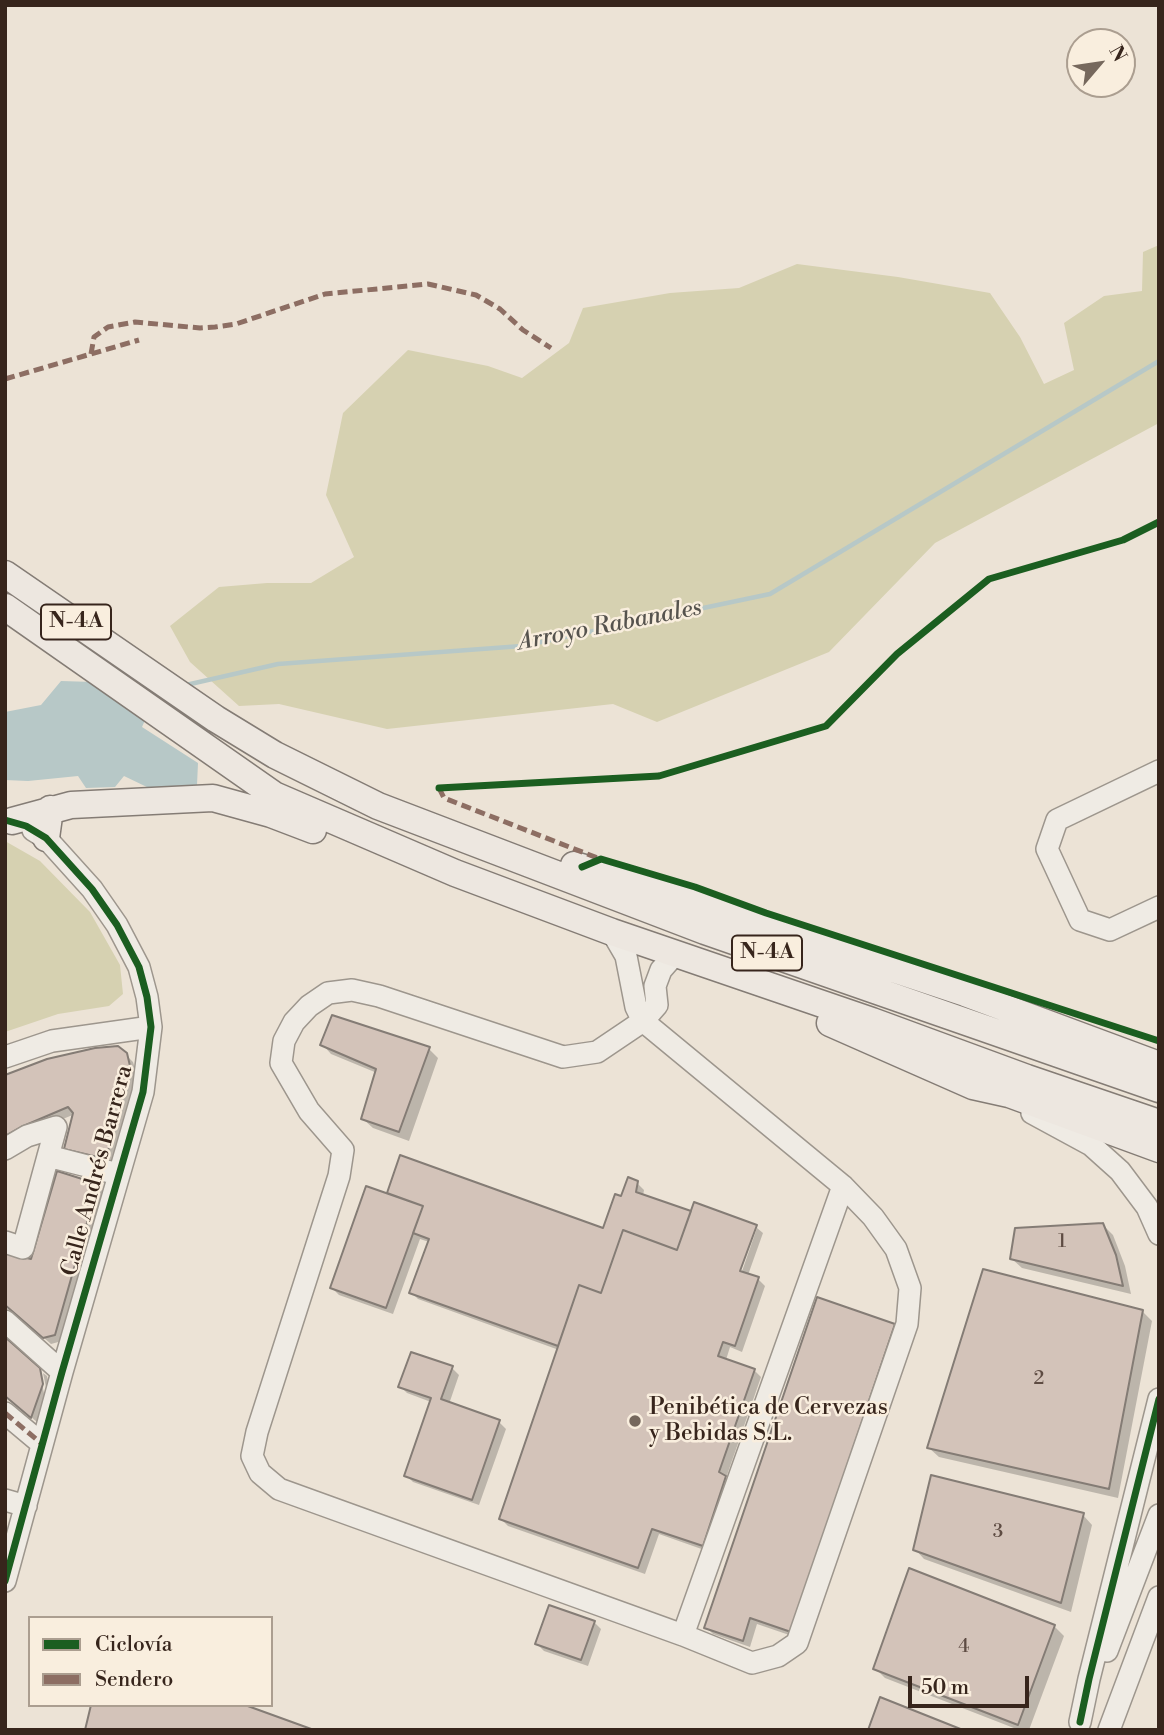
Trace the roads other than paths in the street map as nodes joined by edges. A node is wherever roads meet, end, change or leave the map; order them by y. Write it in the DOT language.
graph roads {
  1 [pos="5,574"];
  2 [pos="5,607"];
  3 [pos="1159,771"];
  4 [pos="379,806"];
  5 [pos="50,809"];
  6 [pos="7,822"];
  7 [pos="46,838"];
  8 [pos="70,864"];
  9 [pos="455,873"];
  10 [pos="1159,907"];
  11 [pos="612,933"];
  12 [pos="675,954"];
  13 [pos="965,993"];
  14 [pos="643,1021"];
  15 [pos="151,1027"];
  16 [pos="1159,1051"];
  17 [pos="5,1057"];
  18 [pos="1159,1065"];
  19 [pos="973,1086"];
  20 [pos="1159,1089"];
  21 [pos="1156,1122"];
  22 [pos="5,1149"];
  23 [pos="1159,1149"];
  24 [pos="48,1156"];
  25 [pos="118,1174"];
  26 [pos="843,1186"];
  27 [pos="1159,1234"];
  28 [pos="5,1242"];
  29 [pos="5,1321"];
  30 [pos="62,1371"];
  31 [pos="1159,1399"];
  32 [pos="5,1413"];
  33 [pos="43,1444"];
  34 [pos="15,1503"];
  35 [pos="1159,1515"];
  36 [pos="5,1581"];
  37 [pos="1159,1597"];
  38 [pos="1159,1629"];
  39 [pos="683,1635"];
  40 [pos="1134,1666"];
  41 [pos="1079,1726"];
  42 [pos="1109,1730"];
  1 -- 4 [label="main road, N-4A"];
  2 -- 9 [label="main road, N-4A"];
  3 -- 10 [label="street"];
  4 -- 13 [label="main road"];
  4 -- 20 [label="main road, N-4A"];
  5 -- 6 [label="main road"];
  5 -- 7 [label="main road"];
  5 -- 9 [label="main road"];
  6 -- 7 [label="street, Calle Andrés Barrera"];
  6 -- 8 [label="street, Calle Andrés Barrera"];
  7 -- 8 [label="street, Calle Andrés Barrera"];
  8 -- 15 [label="street, Calle Andrés Barrera"];
  9 -- 11 [label="main road, N-4A"];
  11 -- 12 [label="main road, N-4A"];
  11 -- 14 [label="street"];
  12 -- 14 [label="street"];
  12 -- 19 [label="main road"];
  12 -- 21 [label="main road, N-4A"];
  13 -- 16 [label="main road"];
  13 -- 18 [label="main road"];
  14 -- 26 [label="street"];
  14 -- 39 [label="street"];
  15 -- 17 [label="street"];
  15 -- 25 [label="street, Calle Andrés Barrera"];
  19 -- 23 [label="main road"];
  19 -- 27 [label="street"];
  22 -- 24 [label="street"];
  24 -- 25 [label="street, Calle Andrés Barrera"];
  24 -- 28 [label="street"];
  25 -- 30 [label="street, Calle Andrés Barrera"];
  26 -- 39 [label="street"];
  26 -- 39 [label="street"];
  29 -- 30 [label="street"];
  30 -- 33 [label="street, Calle Andrés Barrera"];
  31 -- 41 [label="street"];
  32 -- 33 [label="street"];
  33 -- 34 [label="street, Calle Andrés Barrera"];
  34 -- 36 [label="street, Calle Andrés Barrera"];
  35 -- 41 [label="street"];
  37 -- 40 [label="street"];
  38 -- 40 [label="street"];
  40 -- 42 [label="street"];
}
